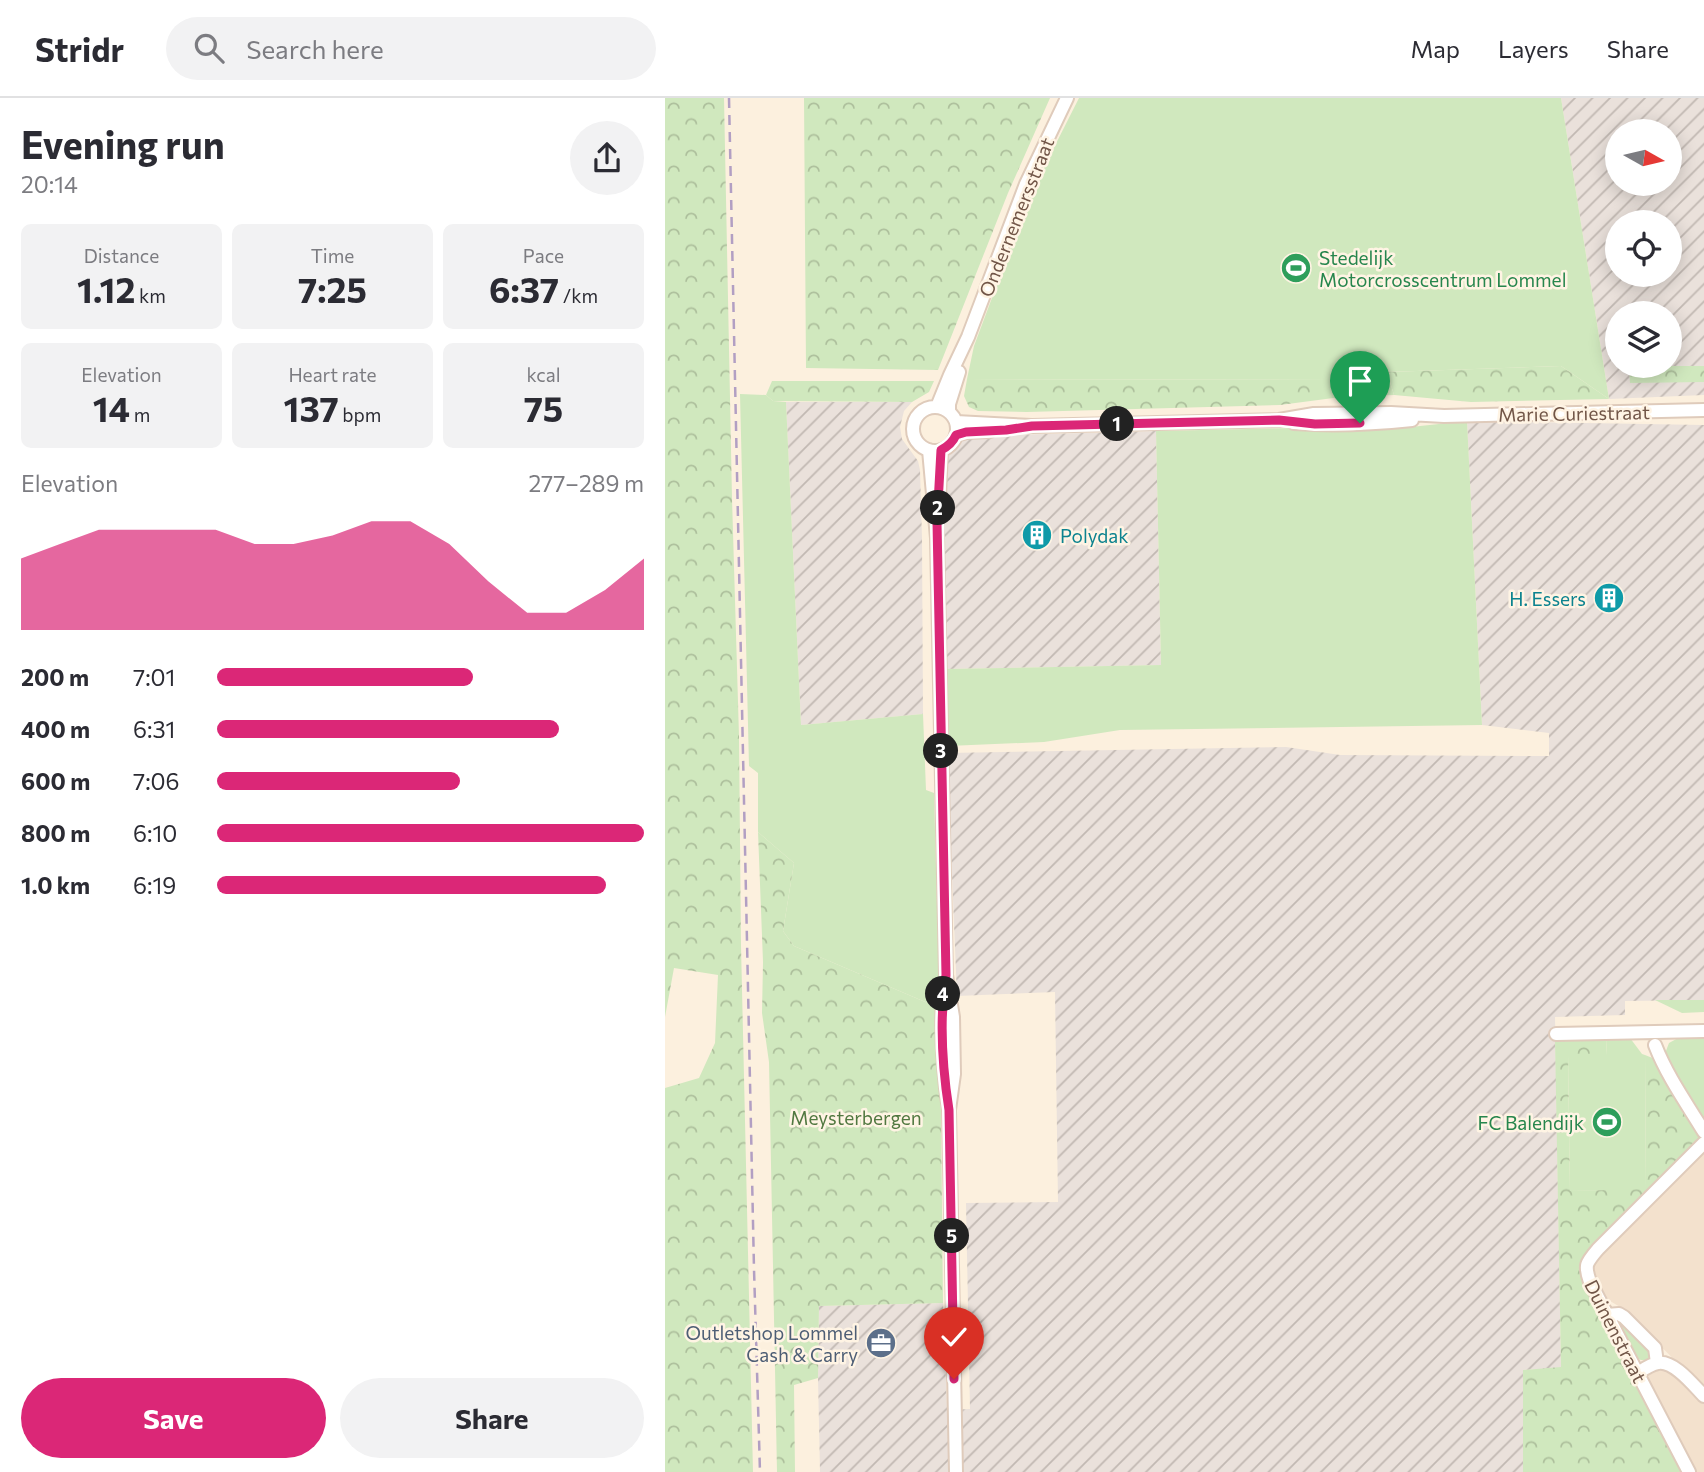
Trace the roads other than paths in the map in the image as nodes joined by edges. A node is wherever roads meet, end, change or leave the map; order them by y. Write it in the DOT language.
graph roads {
  1 [pos="1067,98"];
  2 [pos="1704,410"];
  3 [pos="949,419"];
  4 [pos="935,450"];
  5 [pos="1704,1031"];
  6 [pos="1632,1032"];
  7 [pos="1669,1032"];
  8 [pos="1556,1034"];
  9 [pos="1655,1045"];
  10 [pos="1704,1132"];
  11 [pos="1704,1143"];
  12 [pos="1607,1315"];
  13 [pos="1657,1363"];
  14 [pos="1637,1373"];
  15 [pos="1704,1396"];
  16 [pos="956,1472"];
  17 [pos="1689,1472"];
  1 -- 3 [label="street, Ondernemersstraat"];
  2 -- 3 [label="street, Marie Curiestraat"];
  3 -- 4 [label="street"];
  3 -- 4 [label="street"];
  4 -- 16 [label="street"];
  5 -- 7 [label="street"];
  6 -- 7 [label="street"];
  6 -- 8 [label="street"];
  6 -- 9 [label="street"];
  7 -- 9 [label="street"];
  9 -- 10 [label="street"];
  11 -- 12 [label="street, Duinenstraat"];
  12 -- 13 [label="street"];
  12 -- 14 [label="street, Duinenstraat"];
  13 -- 14 [label="street"];
  13 -- 15 [label="street"];
  14 -- 17 [label="street, Duinenstraat"];
}
